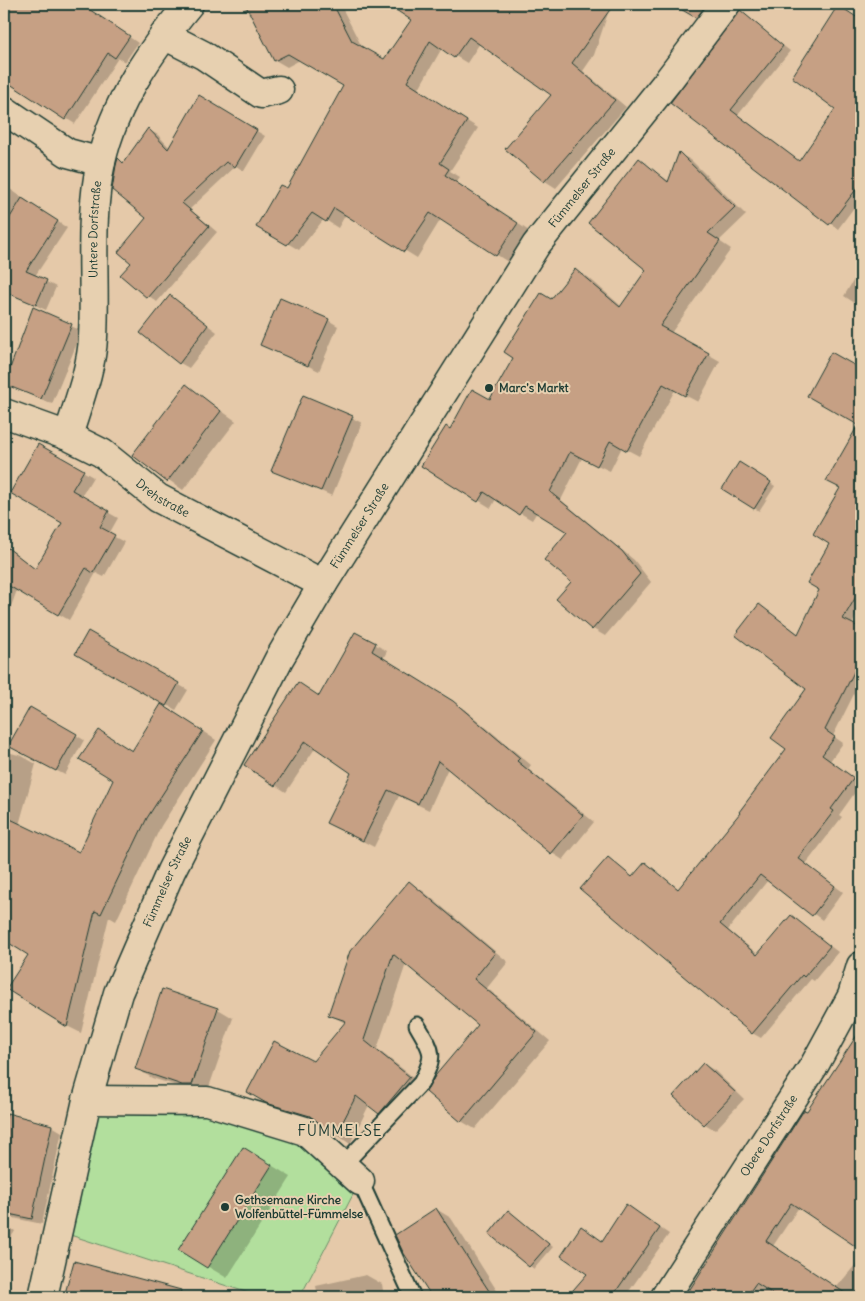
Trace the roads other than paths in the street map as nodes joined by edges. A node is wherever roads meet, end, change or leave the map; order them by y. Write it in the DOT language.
graph roads {
  1 [pos="189,4"];
  2 [pos="726,4"];
  3 [pos="164,35"];
  4 [pos="279,90"];
  5 [pos="4,110"];
  6 [pos="101,162"];
  7 [pos="4,413"];
  8 [pos="68,436"];
  9 [pos="324,584"];
  10 [pos="861,966"];
  11 [pos="416,1025"];
  12 [pos="87,1100"];
  13 [pos="352,1173"];
  14 [pos="44,1297"];
  15 [pos="413,1297"];
  16 [pos="665,1297"];
  1 -- 3 [label="street, Untere Dorfstraße"];
  2 -- 9 [label="street, Fümmelser Straße"];
  3 -- 4 [label="street"];
  3 -- 6 [label="street, Untere Dorfstraße"];
  5 -- 6 [label="street"];
  6 -- 8 [label="street, Untere Dorfstraße"];
  7 -- 8 [label="street, Drehstraße"];
  8 -- 9 [label="street, Drehstraße"];
  9 -- 12 [label="street, Fümmelser Straße"];
  10 -- 16 [label="street, Obere Dorfstraße"];
  11 -- 13 [label="lane"];
  12 -- 13 [label="street"];
  12 -- 14 [label="street, Fümmelser Straße"];
  13 -- 15 [label="lane"];
}
